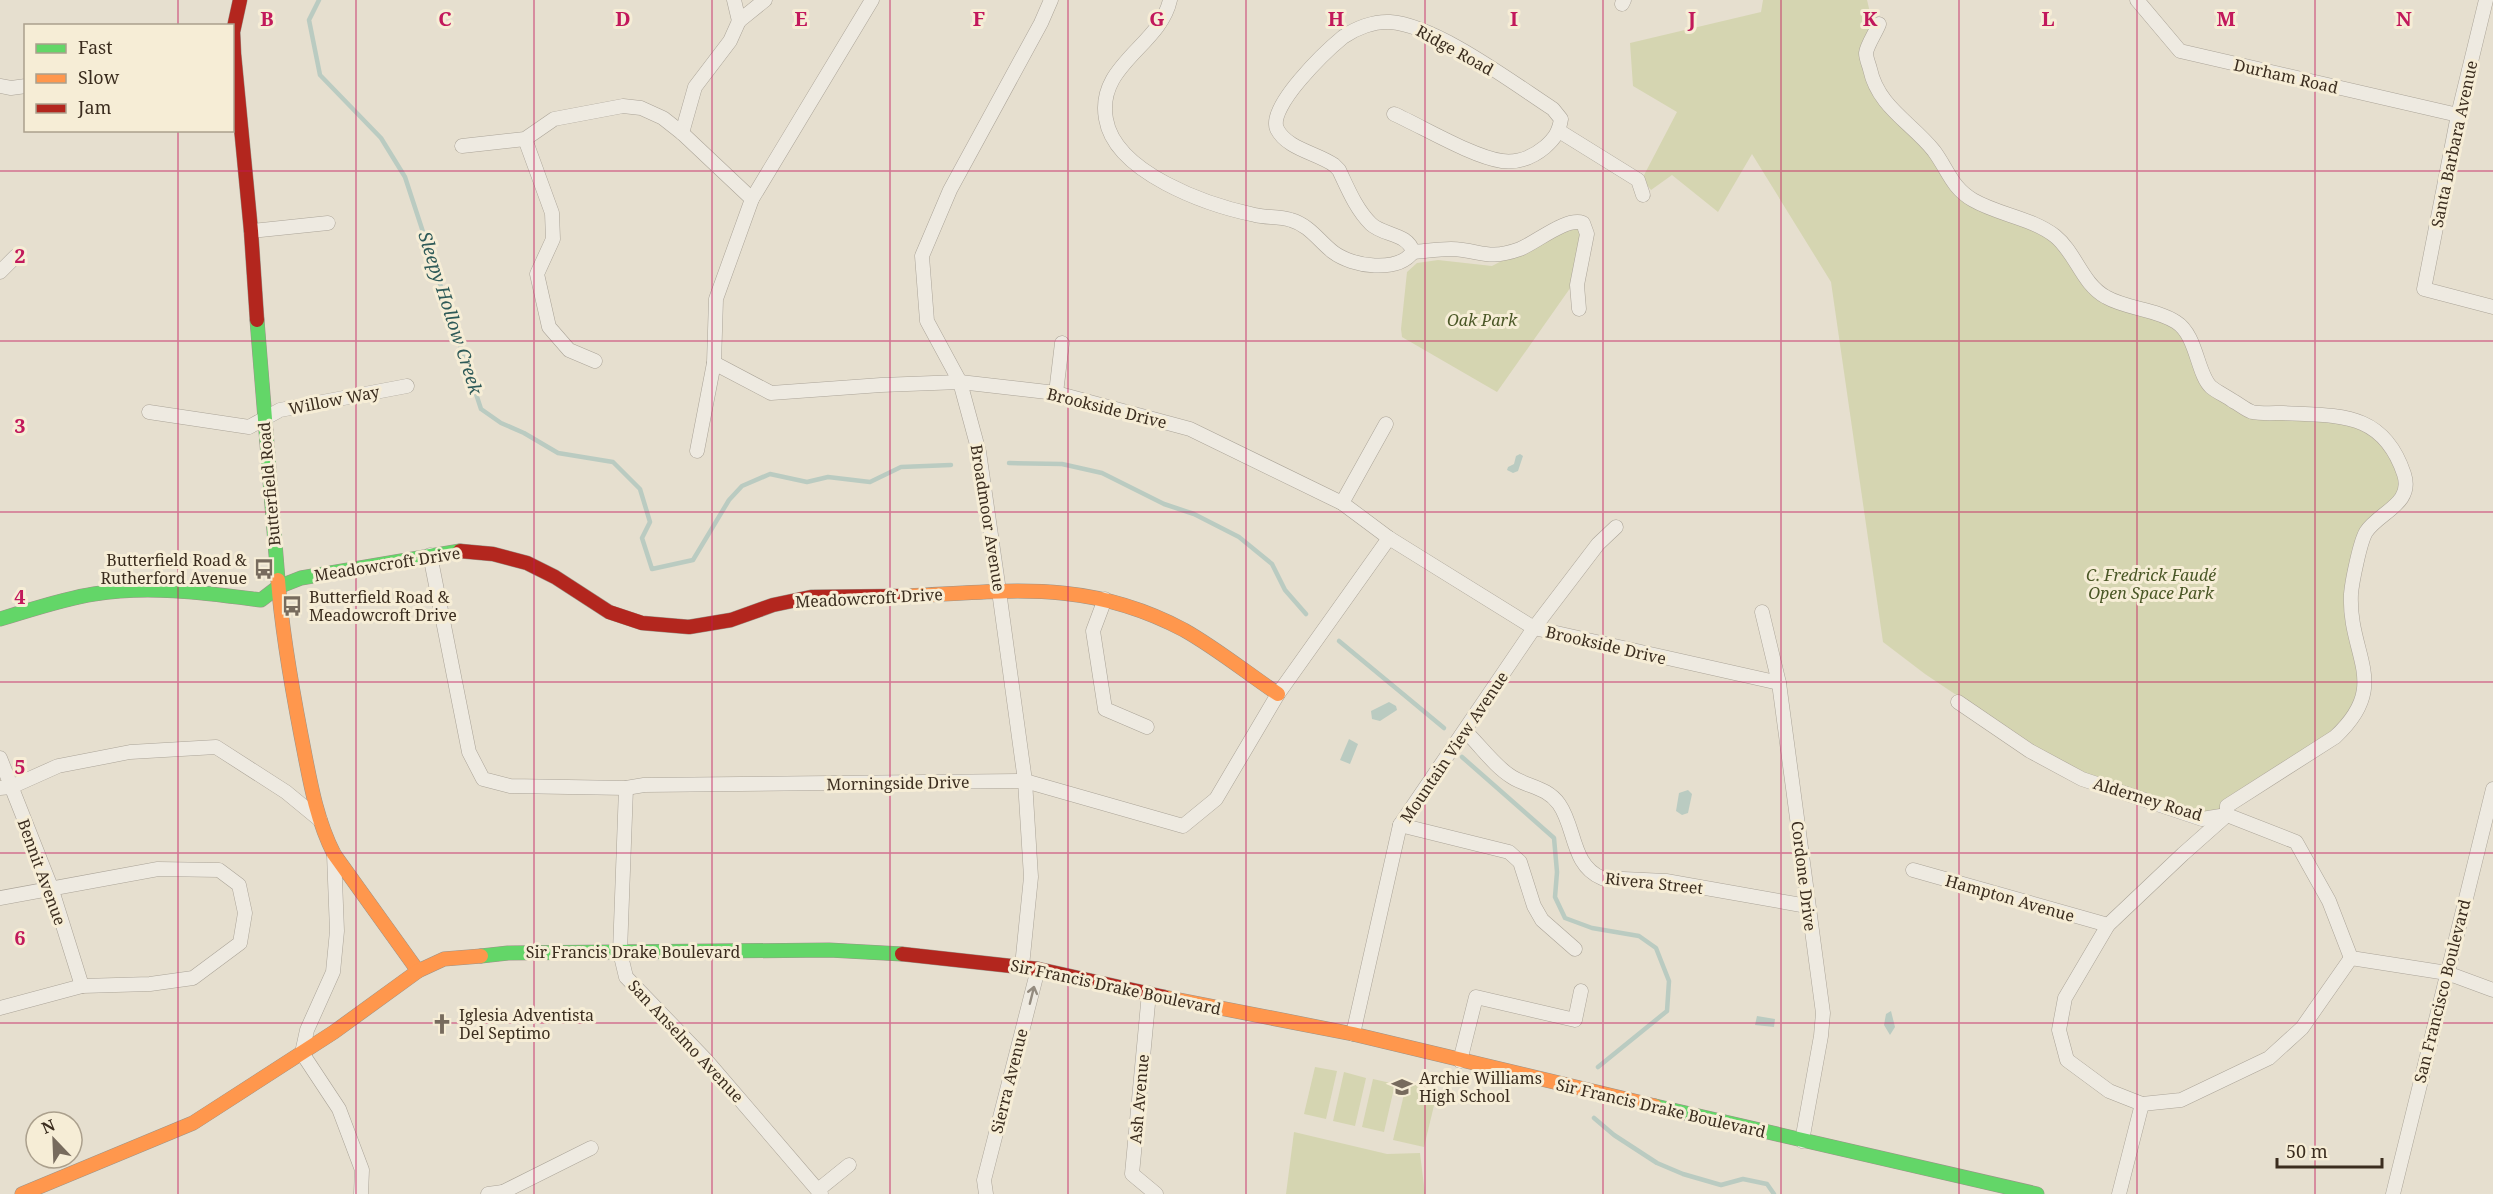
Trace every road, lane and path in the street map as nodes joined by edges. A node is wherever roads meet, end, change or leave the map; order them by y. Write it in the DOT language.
graph roads {
  1 [pos="240,0"];
  2 [pos="734,0"];
  3 [pos="765,0"];
  4 [pos="872,0"];
  5 [pos="1051,0"];
  6 [pos="1170,0"];
  7 [pos="2137,0"];
  8 [pos="2486,0"];
  9 [pos="739,21"];
  10 [pos="1879,24"];
  11 [pos="234,27"];
  12 [pos="234,64"];
  13 [pos="0,86"];
  14 [pos="24,86"];
  15 [pos="1394,114"];
  16 [pos="2458,115"];
  17 [pos="1559,131"];
  18 [pos="682,133"];
  19 [pos="525,139"];
  20 [pos="462,146"];
  21 [pos="1643,195"];
  22 [pos="752,199"];
  23 [pos="328,224"];
  24 [pos="251,231"];
  25 [pos="1413,252"];
  26 [pos="16,256"];
  27 [pos="0,272"];
  28 [pos="2493,307"];
  29 [pos="1579,309"];
  30 [pos="1062,343"];
  31 [pos="595,361"];
  32 [pos="714,363"];
  33 [pos="960,382"];
  34 [pos="406,386"];
  35 [pos="1056,393"];
  36 [pos="149,412"];
  37 [pos="263,418"];
  38 [pos="1386,424"];
  39 [pos="697,451"];
  40 [pos="1342,503"];
  41 [pos="1616,527"];
  42 [pos="1389,538"];
  43 [pos="430,555"];
  44 [pos="278,587"];
  45 [pos="999,591"];
  46 [pos="1105,599"];
  47 [pos="1762,612"];
  48 [pos="0,619"];
  49 [pos="1534,628"];
  50 [pos="1779,683"];
  51 [pos="1278,694"];
  52 [pos="1958,702"];
  53 [pos="1147,727"];
  54 [pos="1465,731"];
  55 [pos="0,758"];
  56 [pos="1025,781"];
  57 [pos="5,788"];
  58 [pos="626,788"];
  59 [pos="2493,789"];
  60 [pos="2227,816"];
  61 [pos="320,820"];
  62 [pos="1400,825"];
  63 [pos="334,854"];
  64 [pos="1913,870"];
  65 [pos="51,887"];
  66 [pos="0,898"];
  67 [pos="1807,906"];
  68 [pos="2108,925"];
  69 [pos="1575,949"];
  70 [pos="620,952"];
  71 [pos="2350,958"];
  72 [pos="1022,966"];
  73 [pos="1038,969"];
  74 [pos="418,971"];
  75 [pos="2446,973"];
  76 [pos="82,986"];
  77 [pos="2493,990"];
  78 [pos="1581,991"];
  79 [pos="1149,993"];
  80 [pos="0,1008"];
  81 [pos="1353,1034"];
  82 [pos="302,1053"];
  83 [pos="1460,1061"];
  84 [pos="2142,1104"];
  85 [pos="1802,1141"];
  86 [pos="591,1148"];
  87 [pos="849,1165"];
  88 [pos="820,1192"];
  89 [pos="504,1193"];
  90 [pos="22,1194"];
  91 [pos="361,1194"];
  92 [pos="488,1194"];
  93 [pos="986,1194"];
  94 [pos="1155,1194"];
  95 [pos="2037,1194"];
  96 [pos="2119,1194"];
  97 [pos="2393,1194"];
  1 -- 11 [label="street, Butterfield Road"];
  2 -- 9 [label="street"];
  3 -- 9 [label="street"];
  4 -- 22 [label="street"];
  5 -- 33 [label="street, Broadmoor Avenue"];
  6 -- 25 [label="street"];
  7 -- 16 [label="street, Durham Road"];
  8 -- 16 [label="street, Santa Barbara Avenue"];
  9 -- 18 [label="street"];
  10 -- 60 [label="street"];
  12 -- 24 [label="street, Butterfield Road"];
  13 -- 14 [label="street"];
  15 -- 17 [label="street"];
  16 -- 28 [label="street, Santa Barbara Avenue"];
  17 -- 21 [label="street"];
  17 -- 25 [label="street, Ridge Road"];
  18 -- 19 [label="street"];
  18 -- 22 [label="street"];
  19 -- 20 [label="street"];
  19 -- 31 [label="street"];
  22 -- 32 [label="street"];
  23 -- 24 [label="street"];
  24 -- 37 [label="street, Butterfield Road"];
  25 -- 29 [label="street"];
  26 -- 27 [label="street"];
  30 -- 35 [label="street"];
  32 -- 33 [label="street, Brookside Drive"];
  32 -- 39 [label="street"];
  33 -- 35 [label="street, Brookside Drive"];
  33 -- 45 [label="street, Broadmoor Avenue"];
  34 -- 37 [label="street, Willow Way"];
  35 -- 40 [label="street, Brookside Drive"];
  36 -- 37 [label="street, Willow Way"];
  37 -- 44 [label="street, Butterfield Road"];
  38 -- 40 [label="street"];
  40 -- 42 [label="street, Brookside Drive"];
  41 -- 49 [label="street, Mountain View Avenue"];
  42 -- 49 [label="street, Brookside Drive"];
  42 -- 51 [label="street, Morningside Drive"];
  43 -- 44 [label="street, Meadowcroft Drive"];
  43 -- 45 [label="street, Meadowcroft Drive"];
  43 -- 58 [label="street, Morningside Drive"];
  44 -- 48 [label="street, Meadowcroft Drive"];
  44 -- 61 [label="street, Butterfield Road"];
  45 -- 46 [label="street, Meadowcroft Drive"];
  45 -- 56 [label="street, Broadmoor Avenue"];
  46 -- 51 [label="street, Meadowcroft Drive"];
  46 -- 53 [label="street"];
  47 -- 50 [label="street, Cordone Drive"];
  49 -- 50 [label="street, Brookside Drive"];
  49 -- 54 [label="street, Mountain View Avenue"];
  50 -- 67 [label="street, Cordone Drive"];
  51 -- 56 [label="street, Morningside Drive"];
  52 -- 60 [label="street, Alderney Road"];
  54 -- 62 [label="street, Mountain View Avenue"];
  54 -- 67 [label="street, Rivera Street"];
  55 -- 57 [label="street, Bennit Avenue"];
  56 -- 58 [label="street, Morningside Drive"];
  56 -- 72 [label="street, Broadmoor Avenue"];
  57 -- 61 [label="street"];
  57 -- 65 [label="street, Bennit Avenue"];
  58 -- 70 [label="street, San Anselmo Avenue"];
  59 -- 75 [label="street, San Francisco Boulevard"];
  60 -- 68 [label="street"];
  60 -- 71 [label="street, Alderney Road"];
  61 -- 63 [label="street, Butterfield Road"];
  62 -- 69 [label="street"];
  62 -- 81 [label="street, Mountain View Avenue"];
  63 -- 74 [label="street, Butterfield Road"];
  63 -- 82 [label="street"];
  64 -- 68 [label="street, Hampton Avenue"];
  65 -- 66 [label="street"];
  65 -- 76 [label="street, Bennit Avenue"];
  65 -- 76 [label="street"];
  67 -- 85 [label="street, Cordone Drive"];
  68 -- 84 [label="street"];
  70 -- 72 [label="street, Sir Francis Drake Boulevard"];
  70 -- 74 [label="street, Sir Francis Drake Boulevard"];
  70 -- 88 [label="street, San Anselmo Avenue"];
  71 -- 75 [label="street"];
  71 -- 84 [label="street"];
  72 -- 73 [label="street, Sir Francis Drake Boulevard"];
  73 -- 79 [label="street, Sir Francis Drake Boulevard"];
  93 -- 73 [label="street, Sierra Avenue, one-way"];
  74 -- 82 [label="street, Sir Francis Drake Boulevard"];
  75 -- 77 [label="street"];
  75 -- 97 [label="street, San Francisco Boulevard"];
  76 -- 80 [label="street"];
  78 -- 83 [label="street"];
  79 -- 81 [label="street, Sir Francis Drake Boulevard"];
  79 -- 94 [label="street, Ash Avenue"];
  81 -- 83 [label="street, Sir Francis Drake Boulevard"];
  82 -- 90 [label="street, Sir Francis Drake Boulevard"];
  82 -- 91 [label="street"];
  83 -- 85 [label="street, Sir Francis Drake Boulevard"];
  84 -- 96 [label="street"];
  85 -- 95 [label="street, Sir Francis Drake Boulevard"];
  86 -- 89 [label="street"];
  87 -- 88 [label="street"];
  89 -- 92 [label="street"];
}
